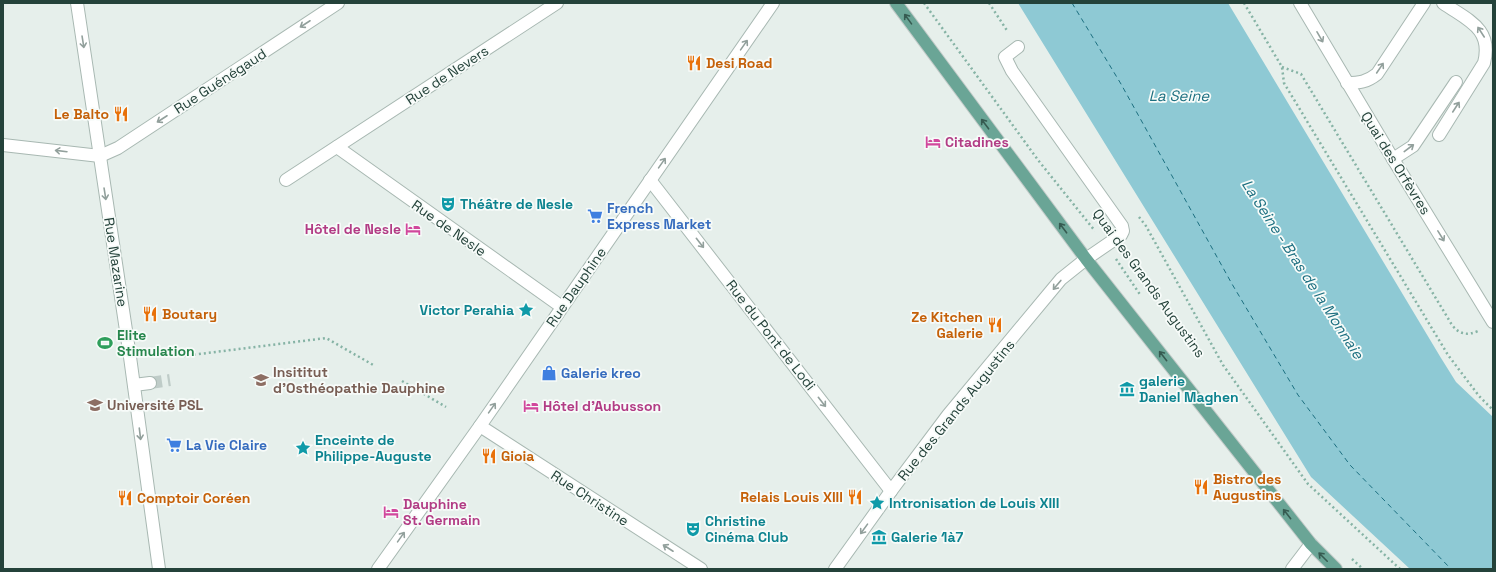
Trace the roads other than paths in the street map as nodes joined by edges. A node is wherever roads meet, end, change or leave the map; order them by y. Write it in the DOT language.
graph roads {
  1 [pos="77,3"];
  2 [pos="338,3"];
  3 [pos="557,3"];
  4 [pos="773,3"];
  5 [pos="896,3"];
  6 [pos="1300,3"];
  7 [pos="1424,3"];
  8 [pos="1443,3"];
  9 [pos="1018,47"];
  10 [pos="1456,82"];
  11 [pos="1347,83"];
  12 [pos="1439,135"];
  13 [pos="3,145"];
  14 [pos="337,148"];
  15 [pos="100,156"];
  16 [pos="1393,159"];
  17 [pos="286,180"];
  18 [pos="650,180"];
  19 [pos="1086,259"];
  20 [pos="1488,305"];
  21 [pos="562,307"];
  22 [pos="1493,322"];
  23 [pos="150,383"];
  24 [pos="134,385"];
  25 [pos="480,426"];
  26 [pos="891,491"];
  27 [pos="1311,544"];
  28 [pos="158,569"];
  29 [pos="378,569"];
  30 [pos="701,569"];
  31 [pos="835,569"];
  32 [pos="1292,569"];
  33 [pos="1336,569"];
  1 -- 15 [label="street, Rue Mazarine, one-way"];
  2 -- 15 [label="street, Rue Guénégaud, one-way"];
  3 -- 14 [label="street, Rue de Nevers"];
  18 -- 4 [label="street, Rue Dauphine, one-way"];
  19 -- 5 [label="main road, one-way"];
  6 -- 11 [label="street, Quai des Orfèvres, one-way"];
  11 -- 7 [label="street, one-way"];
  12 -- 8 [label="street, one-way"];
  9 -- 19 [label="street, Rue des Grands Augustins"];
  16 -- 10 [label="street, one-way"];
  11 -- 16 [label="street, Quai des Orfèvres"];
  15 -- 13 [label="street, one-way"];
  14 -- 17 [label="street, Rue de Nevers"];
  14 -- 21 [label="street, Rue de Nesle"];
  15 -- 24 [label="street, Rue Mazarine, one-way"];
  16 -- 20 [label="street, Quai des Orfèvres, one-way"];
  18 -- 21 [label="street, Rue Dauphine"];
  18 -- 26 [label="street, Rue du Pont de Lodi, one-way"];
  19 -- 26 [label="street, Rue des Grands Augustins, one-way"];
  27 -- 19 [label="main road, one-way"];
  20 -- 22 [label="street, Quai des Orfèvres"];
  25 -- 21 [label="street, Rue Dauphine, one-way"];
  23 -- 24 [label="street"];
  24 -- 28 [label="street, Rue Mazarine, one-way"];
  29 -- 25 [label="street, Rue Dauphine, one-way"];
  30 -- 25 [label="street, Rue Christine, one-way"];
  26 -- 31 [label="street, Rue des Grands Augustins, one-way"];
  27 -- 32 [label="street"];
  33 -- 27 [label="main road, one-way"];
}
